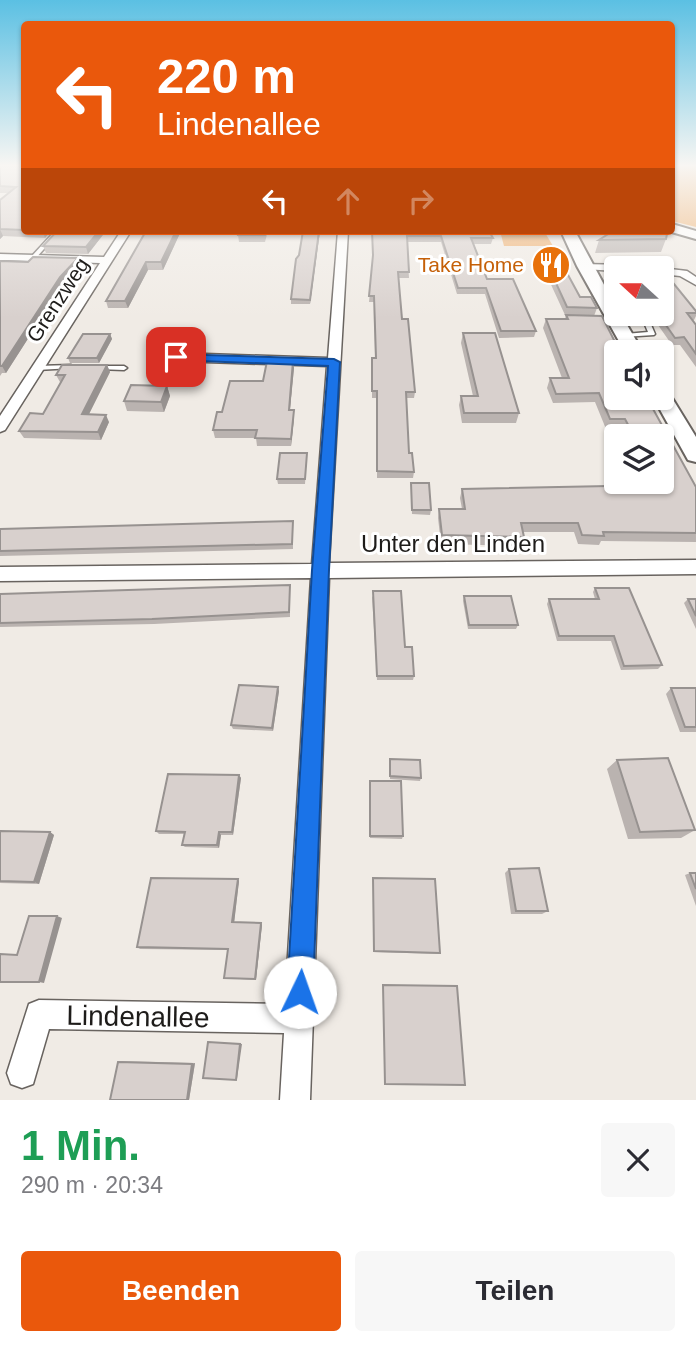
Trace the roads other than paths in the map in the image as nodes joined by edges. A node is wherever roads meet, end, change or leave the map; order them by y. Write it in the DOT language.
graph roads {
  1 [pos="675,229"];
  2 [pos="54,235"];
  3 [pos="123,235"];
  4 [pos="343,235"];
  5 [pos="558,235"];
  6 [pos="573,235"];
  7 [pos="696,235"];
  8 [pos="0,257"];
  9 [pos="33,258"];
  10 [pos="106,260"];
  11 [pos="584,266"];
  12 [pos="604,267"];
  13 [pos="674,272"];
  14 [pos="696,282"];
  15 [pos="649,326"];
  16 [pos="625,336"];
  17 [pos="627,340"];
  18 [pos="176,357"];
  19 [pos="334,362"];
  20 [pos="37,368"];
  21 [pos="124,368"];
  22 [pos="669,410"];
  23 [pos="0,426"];
  24 [pos="696,456"];
  25 [pos="696,567"];
  26 [pos="320,570"];
  27 [pos="0,574"];
  28 [pos="299,1019"];
  29 [pos="22,1073"];
  30 [pos="295,1100"];
  1 -- 7 [label="main road"];
  2 -- 9 [label="lane"];
  3 -- 10 [label="street, Grenzweg"];
  4 -- 19 [label="street"];
  5 -- 11 [label="main road"];
  6 -- 11 [label="main road"];
  8 -- 9 [label="street"];
  9 -- 10 [label="street"];
  10 -- 20 [label="street, Grenzweg"];
  11 -- 12 [label="street"];
  11 -- 16 [label="main road"];
  13 -- 14 [label="street"];
  15 -- 16 [label="lane"];
  16 -- 17 [label="main road"];
  18 -- 19 [label="street"];
  19 -- 26 [label="street"];
  20 -- 21 [label="lane"];
  20 -- 23 [label="street, Grenzweg"];
  22 -- 24 [label="main road"];
  25 -- 26 [label="street, Unter den Linden"];
  26 -- 27 [label="street, Unter den Linden"];
  26 -- 28 [label="street"];
  28 -- 29 [label="street, Lindenallee"];
  28 -- 30 [label="street"];
}
